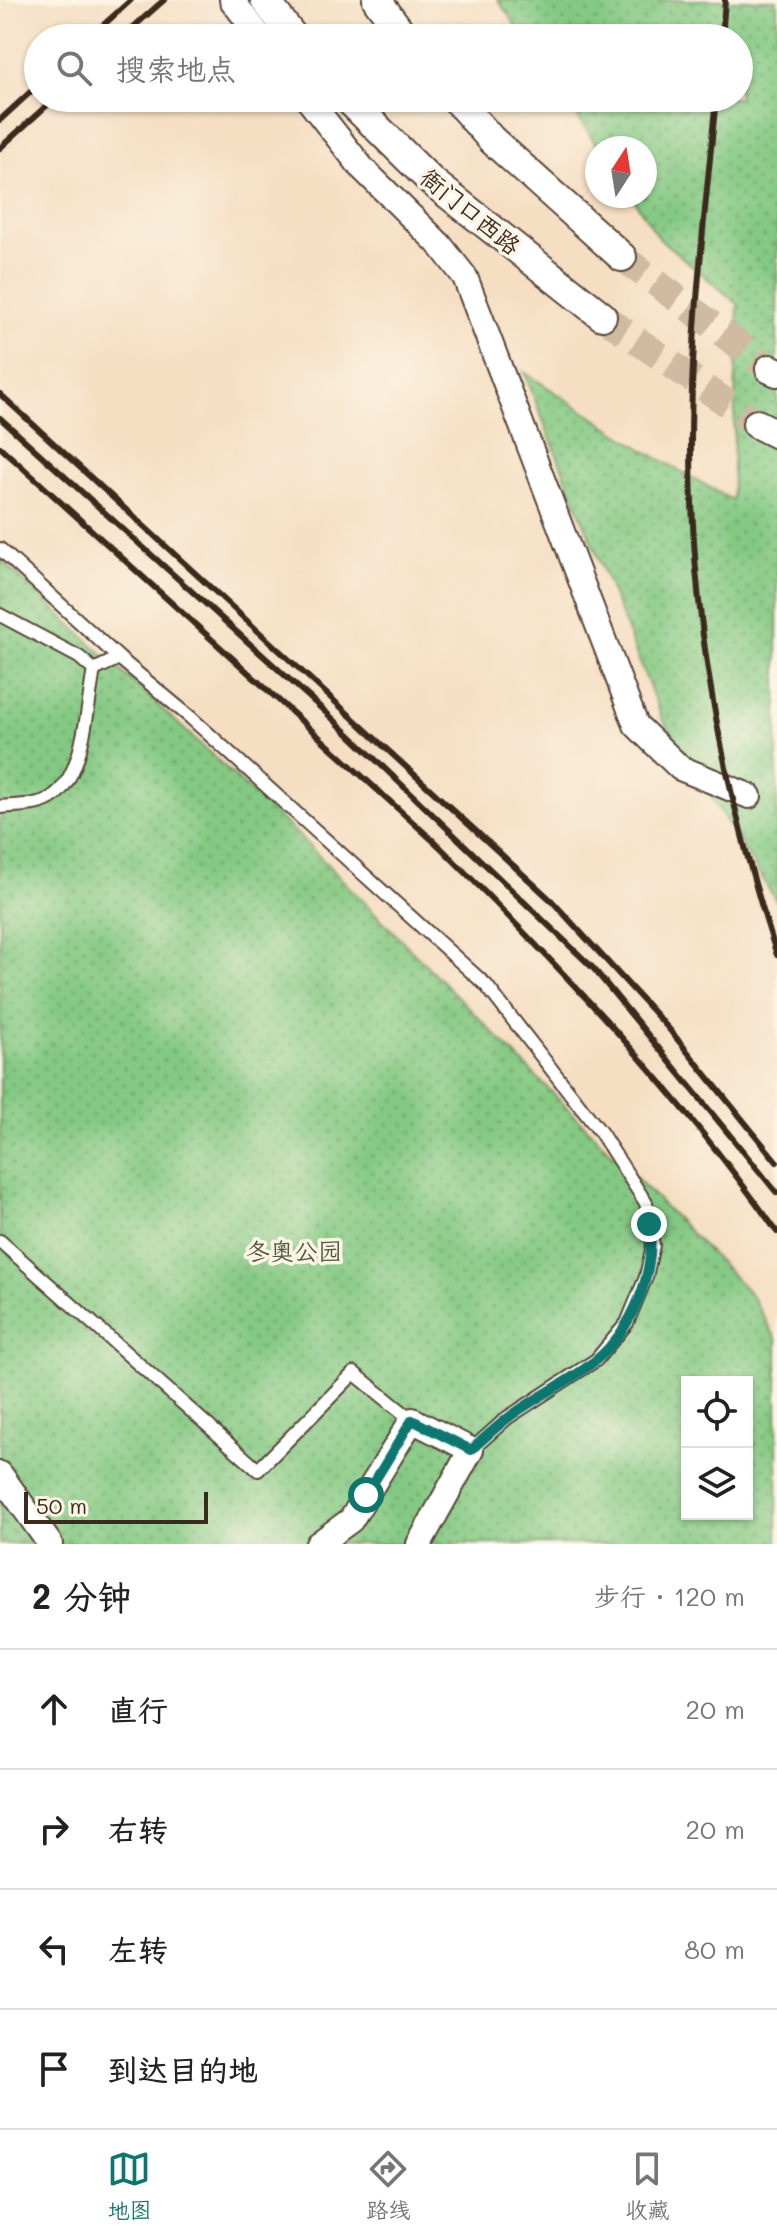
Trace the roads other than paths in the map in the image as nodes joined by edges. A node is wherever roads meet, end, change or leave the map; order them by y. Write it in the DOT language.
graph roads {
  1 [pos="232,0"];
  2 [pos="265,0"];
  3 [pos="377,0"];
  4 [pos="250,24"];
  5 [pos="283,24"];
  6 [pos="395,24"];
  7 [pos="318,112"];
  8 [pos="361,112"];
  9 [pos="467,112"];
  10 [pos="622,257"];
  11 [pos="602,316"];
  12 [pos="0,549"];
  13 [pos="0,615"];
  14 [pos="119,658"];
  15 [pos="94,670"];
  16 [pos="749,796"];
  17 [pos="0,807"];
  18 [pos="0,1241"];
  19 [pos="412,1420"];
  20 [pos="471,1450"];
  21 [pos="0,1474"];
  22 [pos="50,1544"];
  23 [pos="318,1544"];
  24 [pos="419,1544"];
  1 -- 4 [label="street"];
  2 -- 5 [label="street"];
  3 -- 6 [label="street"];
  7 -- 16 [label="street"];
  8 -- 11 [label="street, 衙门口西路"];
  9 -- 10 [label="street"];
  12 -- 14 [label="lane"];
  13 -- 15 [label="lane"];
  14 -- 15 [label="lane"];
  14 -- 20 [label="lane"];
  15 -- 17 [label="lane"];
  18 -- 19 [label="lane"];
  19 -- 20 [label="street"];
  19 -- 23 [label="street"];
  20 -- 24 [label="street"];
  21 -- 22 [label="street"];
}
